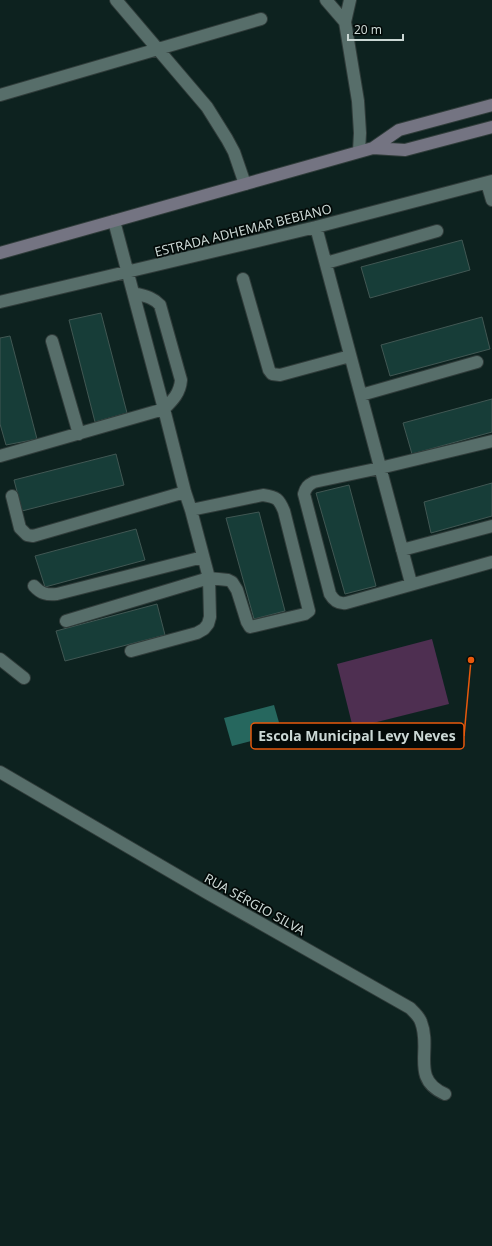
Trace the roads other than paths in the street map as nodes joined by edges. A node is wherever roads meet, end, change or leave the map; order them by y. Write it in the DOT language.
graph roads {
  1 [pos="116,0"];
  2 [pos="326,0"];
  3 [pos="350,0"];
  4 [pos="261,19"];
  5 [pos="345,22"];
  6 [pos="157,49"];
  7 [pos="0,95"];
  8 [pos="492,105"];
  9 [pos="492,127"];
  10 [pos="373,148"];
  11 [pos="359,151"];
  12 [pos="489,182"];
  13 [pos="245,184"];
  14 [pos="492,200"];
  15 [pos="114,221"];
  16 [pos="316,227"];
  17 [pos="437,231"];
  18 [pos="0,253"];
  19 [pos="326,263"];
  20 [pos="128,272"];
  21 [pos="243,279"];
  22 [pos="134,293"];
  23 [pos="0,302"];
  24 [pos="52,341"];
  25 [pos="350,356"];
  26 [pos="477,362"];
  27 [pos="361,395"];
  28 [pos="164,409"];
  29 [pos="80,434"];
  30 [pos="492,441"];
  31 [pos="0,456"];
  32 [pos="380,468"];
  33 [pos="184,492"];
  34 [pos="12,496"];
  35 [pos="191,510"];
  36 [pos="492,526"];
  37 [pos="402,550"];
  38 [pos="202,556"];
  39 [pos="492,562"];
  40 [pos="208,578"];
  41 [pos="412,584"];
  42 [pos="34,586"];
  43 [pos="66,621"];
  44 [pos="131,651"];
  45 [pos="0,660"];
  46 [pos="24,678"];
  47 [pos="0,772"];
  48 [pos="445,1094"];
  1 -- 6 [label="street"];
  2 -- 5 [label="street"];
  3 -- 5 [label="street"];
  4 -- 6 [label="street"];
  5 -- 11 [label="street"];
  6 -- 7 [label="street"];
  6 -- 13 [label="street"];
  8 -- 10 [label="main road"];
  9 -- 10 [label="main road"];
  10 -- 11 [label="main road"];
  11 -- 13 [label="main road"];
  12 -- 14 [label="street"];
  12 -- 16 [label="street, ESTRADA ADHEMAR BEBIANO"];
  13 -- 15 [label="main road"];
  15 -- 18 [label="main road"];
  15 -- 20 [label="street"];
  16 -- 19 [label="street"];
  16 -- 20 [label="street, ESTRADA ADHEMAR BEBIANO"];
  17 -- 19 [label="street"];
  19 -- 25 [label="street"];
  20 -- 22 [label="street"];
  20 -- 23 [label="street, ESTRADA ADHEMAR BEBIANO"];
  21 -- 25 [label="street"];
  22 -- 28 [label="street"];
  22 -- 28 [label="street"];
  24 -- 29 [label="street"];
  25 -- 27 [label="street"];
  26 -- 27 [label="street"];
  27 -- 32 [label="street"];
  28 -- 29 [label="street"];
  28 -- 33 [label="street"];
  29 -- 31 [label="street"];
  30 -- 32 [label="street"];
  32 -- 37 [label="street"];
  32 -- 41 [label="street"];
  33 -- 34 [label="street"];
  33 -- 35 [label="street"];
  35 -- 38 [label="street"];
  35 -- 40 [label="street"];
  36 -- 37 [label="street"];
  37 -- 41 [label="street"];
  38 -- 40 [label="street"];
  38 -- 42 [label="street"];
  39 -- 41 [label="street"];
  40 -- 43 [label="street"];
  40 -- 44 [label="street"];
  45 -- 46 [label="street"];
  47 -- 48 [label="street, RUA SÉRGIO SILVA"];
}
